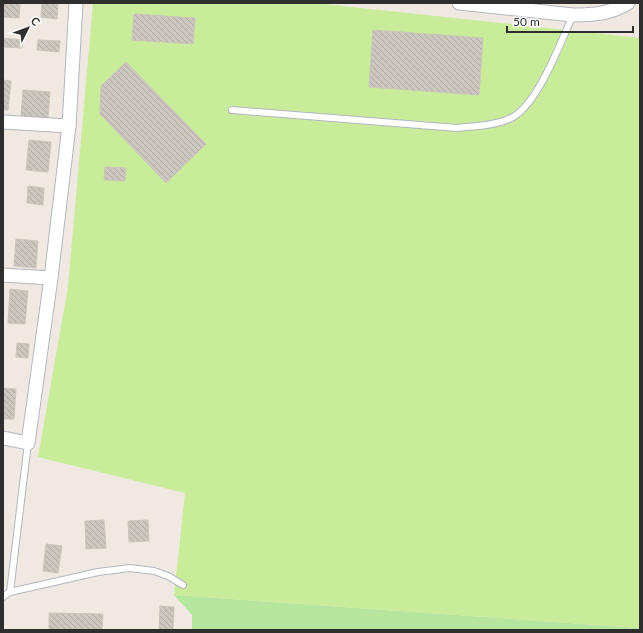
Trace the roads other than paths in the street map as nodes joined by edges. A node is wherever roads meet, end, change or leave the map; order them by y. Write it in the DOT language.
graph roads {
  1 [pos="76,3"];
  2 [pos="459,3"];
  3 [pos="628,3"];
  4 [pos="573,15"];
  5 [pos="232,110"];
  6 [pos="3,122"];
  7 [pos="69,126"];
  8 [pos="3,275"];
  9 [pos="51,278"];
  10 [pos="3,438"];
  11 [pos="28,443"];
  12 [pos="184,585"];
  13 [pos="10,592"];
  14 [pos="3,597"];
  1 -- 7 [label="street"];
  2 -- 4 [label="street"];
  3 -- 4 [label="street"];
  4 -- 5 [label="lane"];
  6 -- 7 [label="street"];
  7 -- 9 [label="street"];
  8 -- 9 [label="street"];
  9 -- 11 [label="street"];
  10 -- 11 [label="street"];
  11 -- 13 [label="lane"];
  12 -- 13 [label="lane"];
  13 -- 14 [label="lane"];
}
